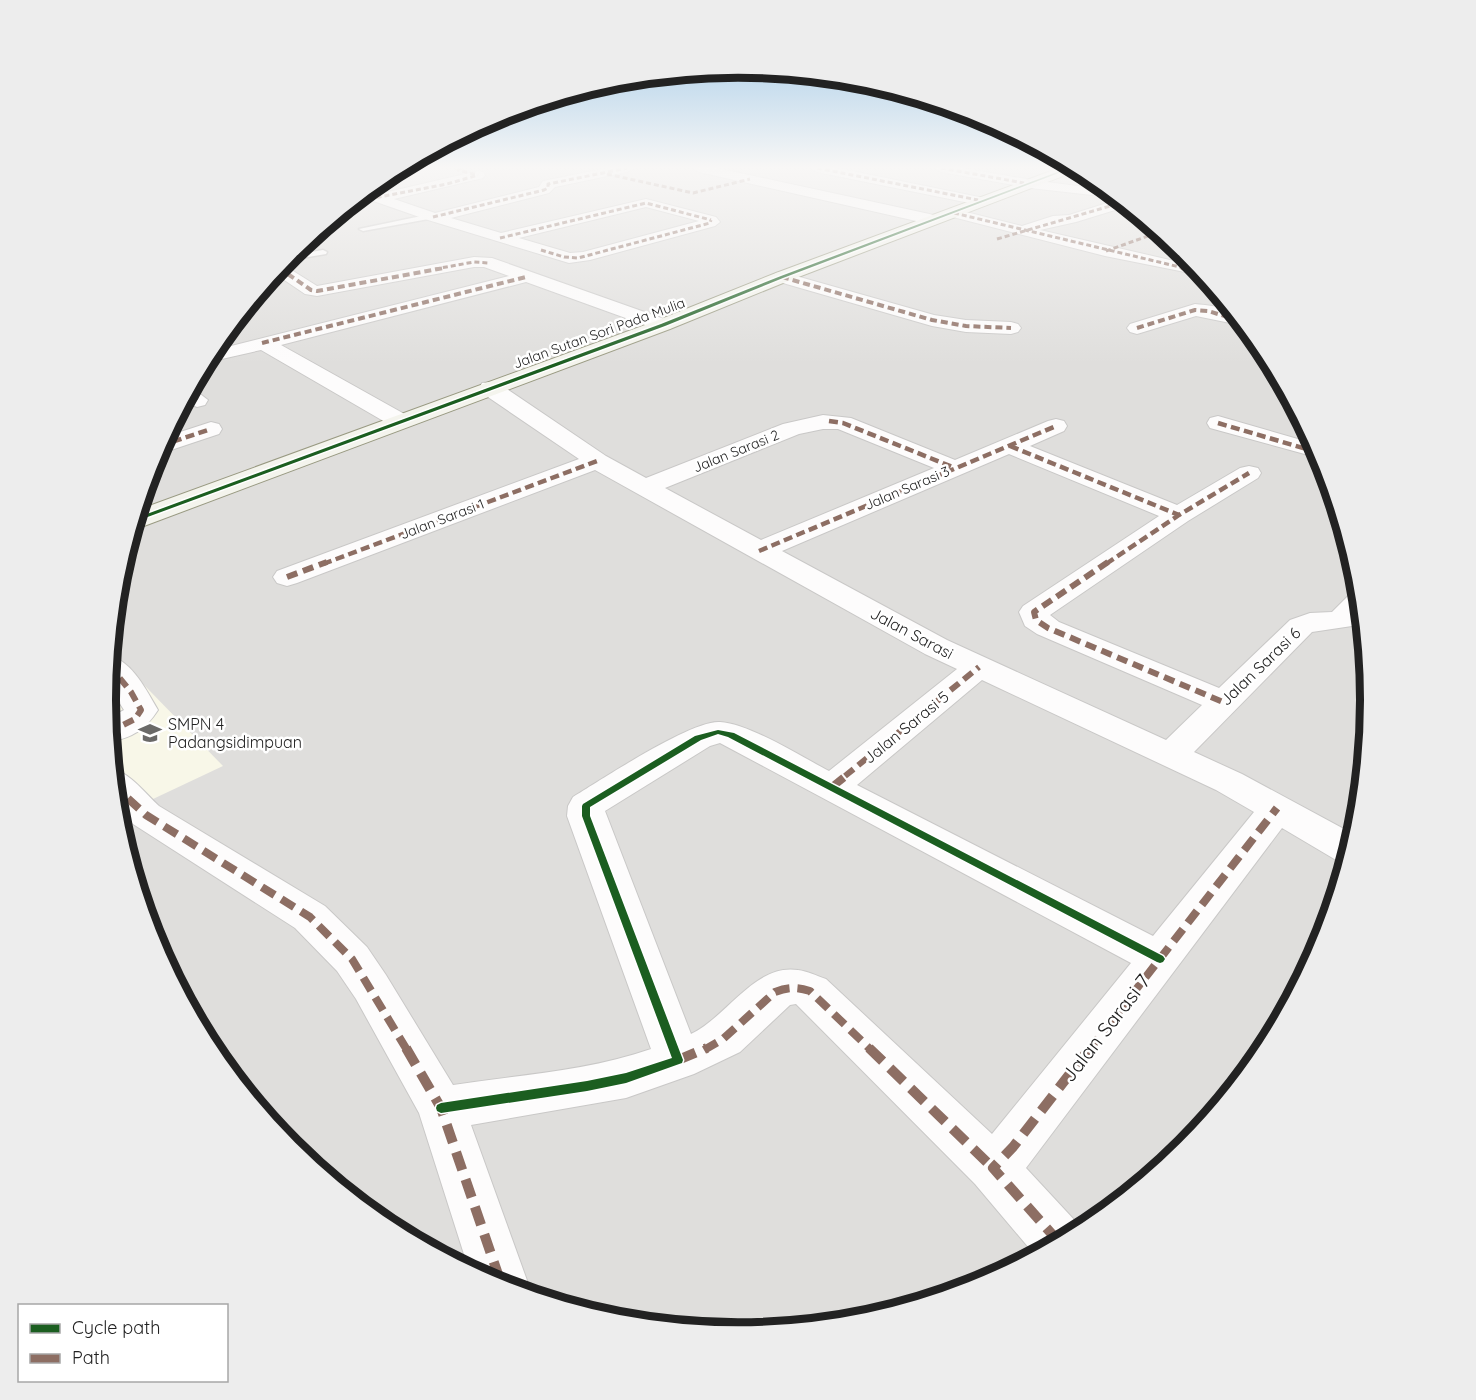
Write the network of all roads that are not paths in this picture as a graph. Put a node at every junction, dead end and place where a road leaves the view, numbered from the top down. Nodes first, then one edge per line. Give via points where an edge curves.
1 (485, 233) edge
2 (519, 233) edge
3 (670, 233) edge
4 (898, 233) edge
5 (1015, 233) edge
6 (1032, 233) edge
7 (1151, 235) dead end
8 (500, 238) junction
9 (997, 239) dead end
10 (541, 250) junction
11 (1104, 251) junction
12 (323, 252) dead end
13 (302, 256) edge
14 (489, 263) junction
15 (1186, 269) edge
16 (286, 273) edge
17 (526, 277) junction
18 (782, 277) junction
19 (1228, 317) edge
20 (663, 325) junction
21 (1011, 328) dead end
22 (1137, 328) dead end
23 (262, 343) junction
24 (221, 354) edge
25 (490, 388) junction
26 (400, 421) junction
27 (1218, 423) dead end
28 (1056, 426) dead end
29 (211, 429) dead end
30 (172, 442) edge
31 (1010, 446) junction
32 (1307, 449) edge
33 (597, 461) junction
34 (955, 468) junction
35 (1249, 473) dead end
36 (645, 487) junction
37 (144, 515) edge
38 (1179, 515) junction
39 (759, 551) junction
40 (287, 577) dead end
41 (1353, 607) edge
42 (979, 667) junction
43 (117, 674) edge
44 (1223, 702) junction
45 (117, 728) edge
46 (1171, 755) junction
47 (832, 787) junction
48 (123, 794) edge
49 (1277, 808) junction
50 (1342, 846) edge
51 (1160, 959) junction
52 (678, 1060) junction
53 (441, 1108) junction
54 (993, 1168) junction
55 (1054, 1236) edge
56 (498, 1274) edge

1 - 8 street
2 - 8 street
3 - 10 street via 578,258
4 - 18 street, Jalan Sutan Sori Pada Mulia
5 - 9 street
6 - 11 street
7 - 11 street
8 - 10 street
10 - 14 street
11 - 15 street
12 - 13 lane
14 - 16 street via 474,262 317,291
14 - 17 street
17 - 20 street
17 - 23 street
18 - 20 street, Jalan Sutan Sori Pada Mulia
18 - 21 street via 932,320
19 - 22 street via 1195,310
20 - 25 street, Jalan Sutan Sori Pada Mulia
23 - 24 street
23 - 26 street
25 - 26 street, Jalan Sutan Sori Pada Mulia
25 - 33 street, Jalan Sarasi
26 - 37 street, Jalan Sutan Sori Pada Mulia
27 - 32 street
28 - 31 street, Jalan Sarasi 3
29 - 30 street
31 - 34 street, Jalan Sarasi 3
31 - 38 street
33 - 36 street, Jalan Sarasi
33 - 40 street, Jalan Sarasi 1
34 - 36 street, Jalan Sarasi 2 via 843,423 829,421 791,429
34 - 39 street, Jalan Sarasi 3
35 - 38 street
36 - 39 street, Jalan Sarasi
38 - 44 street via 1034,612 1034,616 1048,628
39 - 42 street, Jalan Sarasi
41 - 44 street, Jalan Sarasi 6 via 1341,620 1310,621 1300,626
42 - 46 street, Jalan Sarasi
42 - 47 street, Jalan Sarasi 5
43 - 45 street via 141,710 135,719
44 - 46 street, Jalan Sarasi 6
46 - 49 street, Jalan Sarasi
47 - 51 street
47 - 52 street via 718,732 698,738 586,806 586,816
48 - 53 street via 146,815 303,913 329,934 371,987
49 - 50 street, Jalan Sarasi
49 - 51 street, Jalan Sarasi 7
51 - 54 street, Jalan Sarasi 7
52 - 53 street via 626,1078
52 - 54 street via 728,1035 766,997 788,986 802,987
53 - 56 street
54 - 55 street

